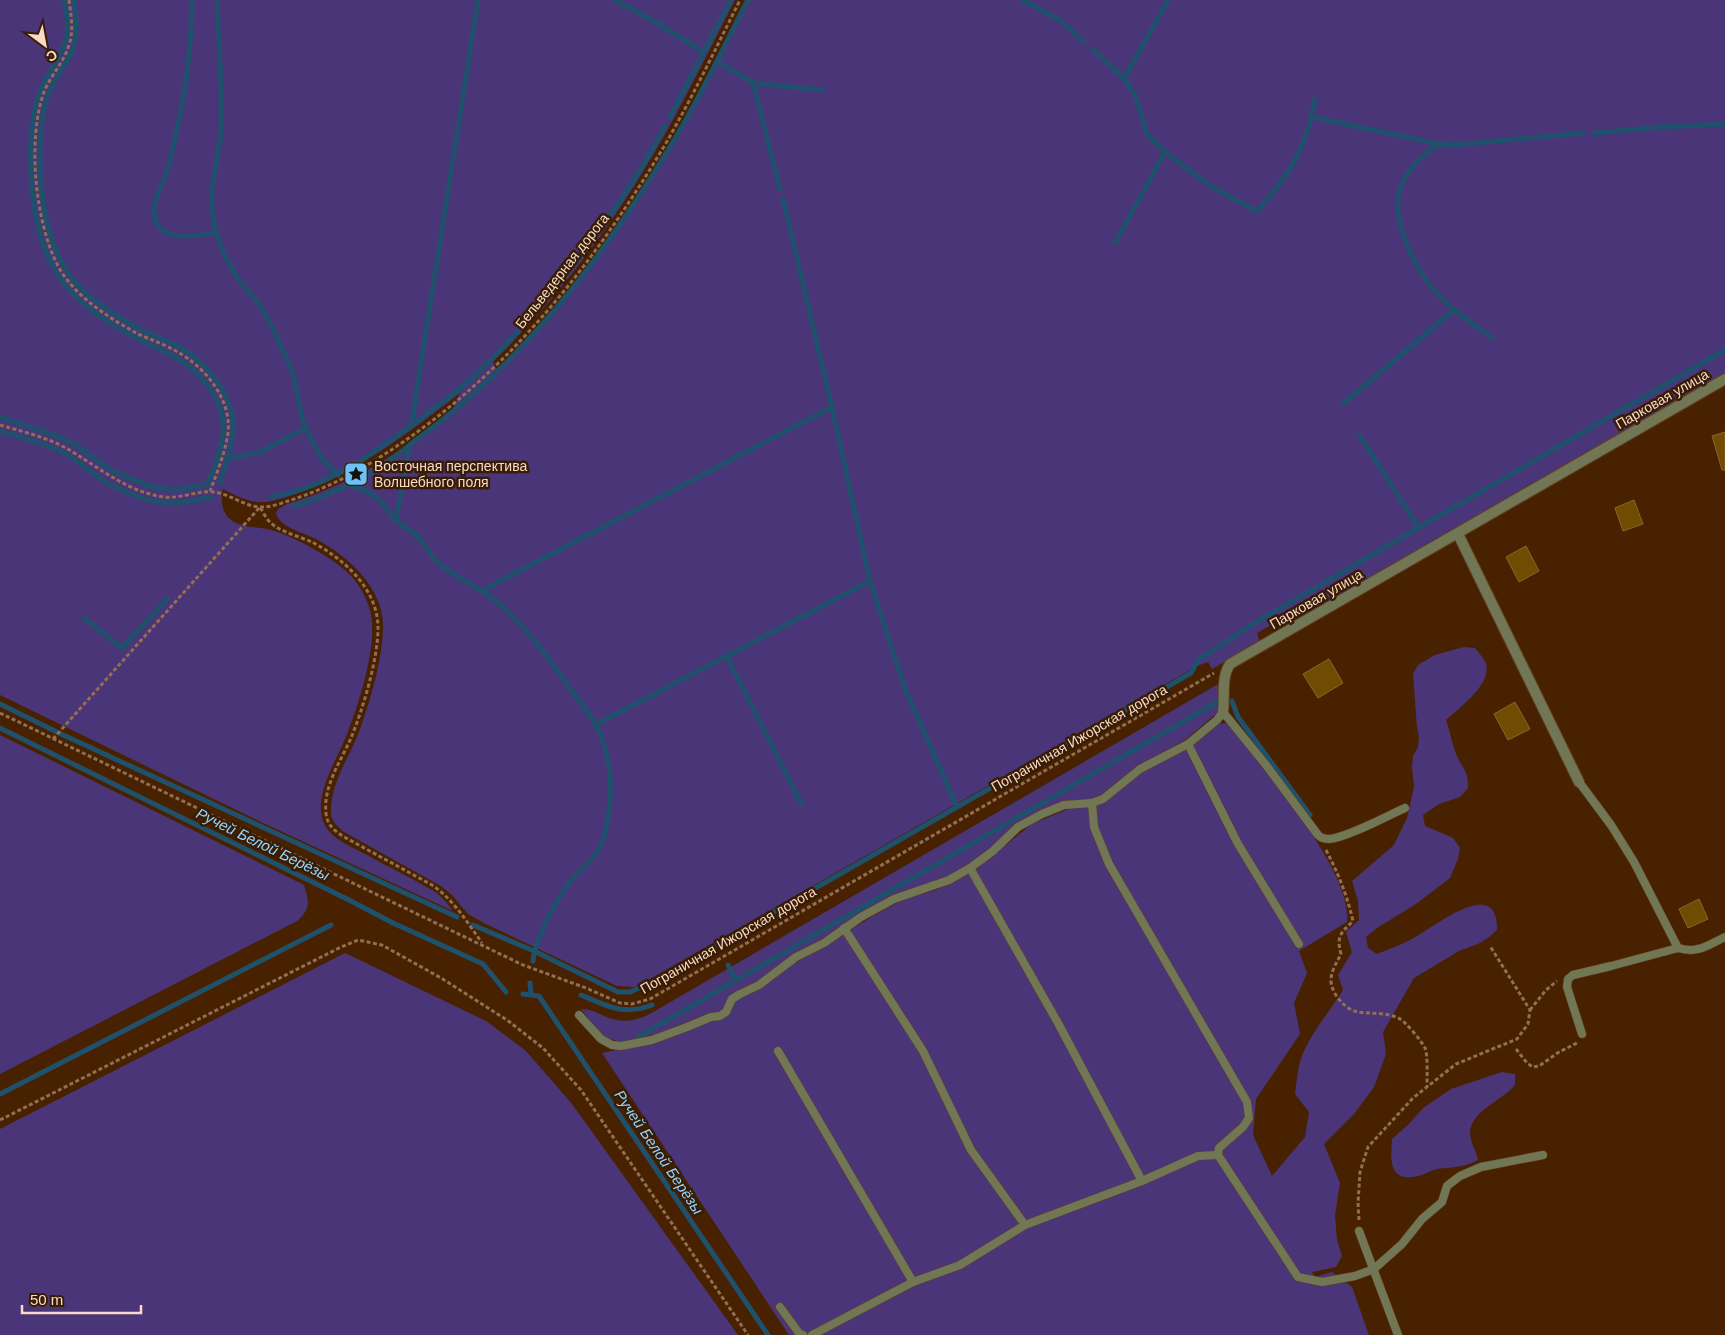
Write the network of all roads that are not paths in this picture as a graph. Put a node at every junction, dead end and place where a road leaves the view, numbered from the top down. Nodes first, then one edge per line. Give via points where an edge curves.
1 (1725, 380) edge
2 (1458, 534) junction
3 (1223, 712) junction
4 (1188, 744) junction
5 (1579, 782) joint
6 (1092, 803) junction
7 (1405, 808) dead end
8 (970, 868) junction
9 (844, 928) junction
10 (1725, 936) edge
11 (1299, 944) dead end
12 (1678, 948) junction
13 (578, 1015) dead end
14 (1582, 1034) road end
15 (778, 1051) dead end
16 (1543, 1155) dead end
17 (1218, 1156) junction
18 (1142, 1181) junction
19 (1025, 1225) junction
20 (1359, 1231) road end
21 (1374, 1270) junction
22 (914, 1282) junction
23 (780, 1307) dead end
24 (803, 1335) edge
25 (812, 1335) edge
26 (1398, 1335) edge

1 - 2 street, Парковая улица
2 - 3 street, Парковая улица via 1230,664 1226,670
2 - 5 street
3 - 4 lane via 1218,720
3 - 7 lane via 1322,838 1337,837
4 - 6 lane via 1134,773 1103,799
4 - 11 lane via 1238,844
5 - 12 lane via 1634,862
6 - 8 lane via 1074,804 1042,814 1018,827
6 - 17 lane via 1094,827 1109,864 1247,1102 1249,1118 1219,1148
8 - 9 lane via 949,880 894,899
8 - 18 lane
9 - 13 lane via 796,957 759,985 732,999 726,1012 720,1016 711,1016 658,1038 612,1045
9 - 19 lane via 923,1051 971,1150
10 - 12 lane via 1699,950
12 - 14 lane via 1568,978
15 - 22 lane
16 - 21 lane via 1481,1167 1460,1176 1447,1186 1442,1202
17 - 18 lane via 1198,1156
17 - 21 lane via 1298,1277 1322,1282
18 - 19 lane
19 - 22 lane via 960,1264
20 - 21 lane
21 - 26 lane
22 - 25 lane
23 - 24 lane

